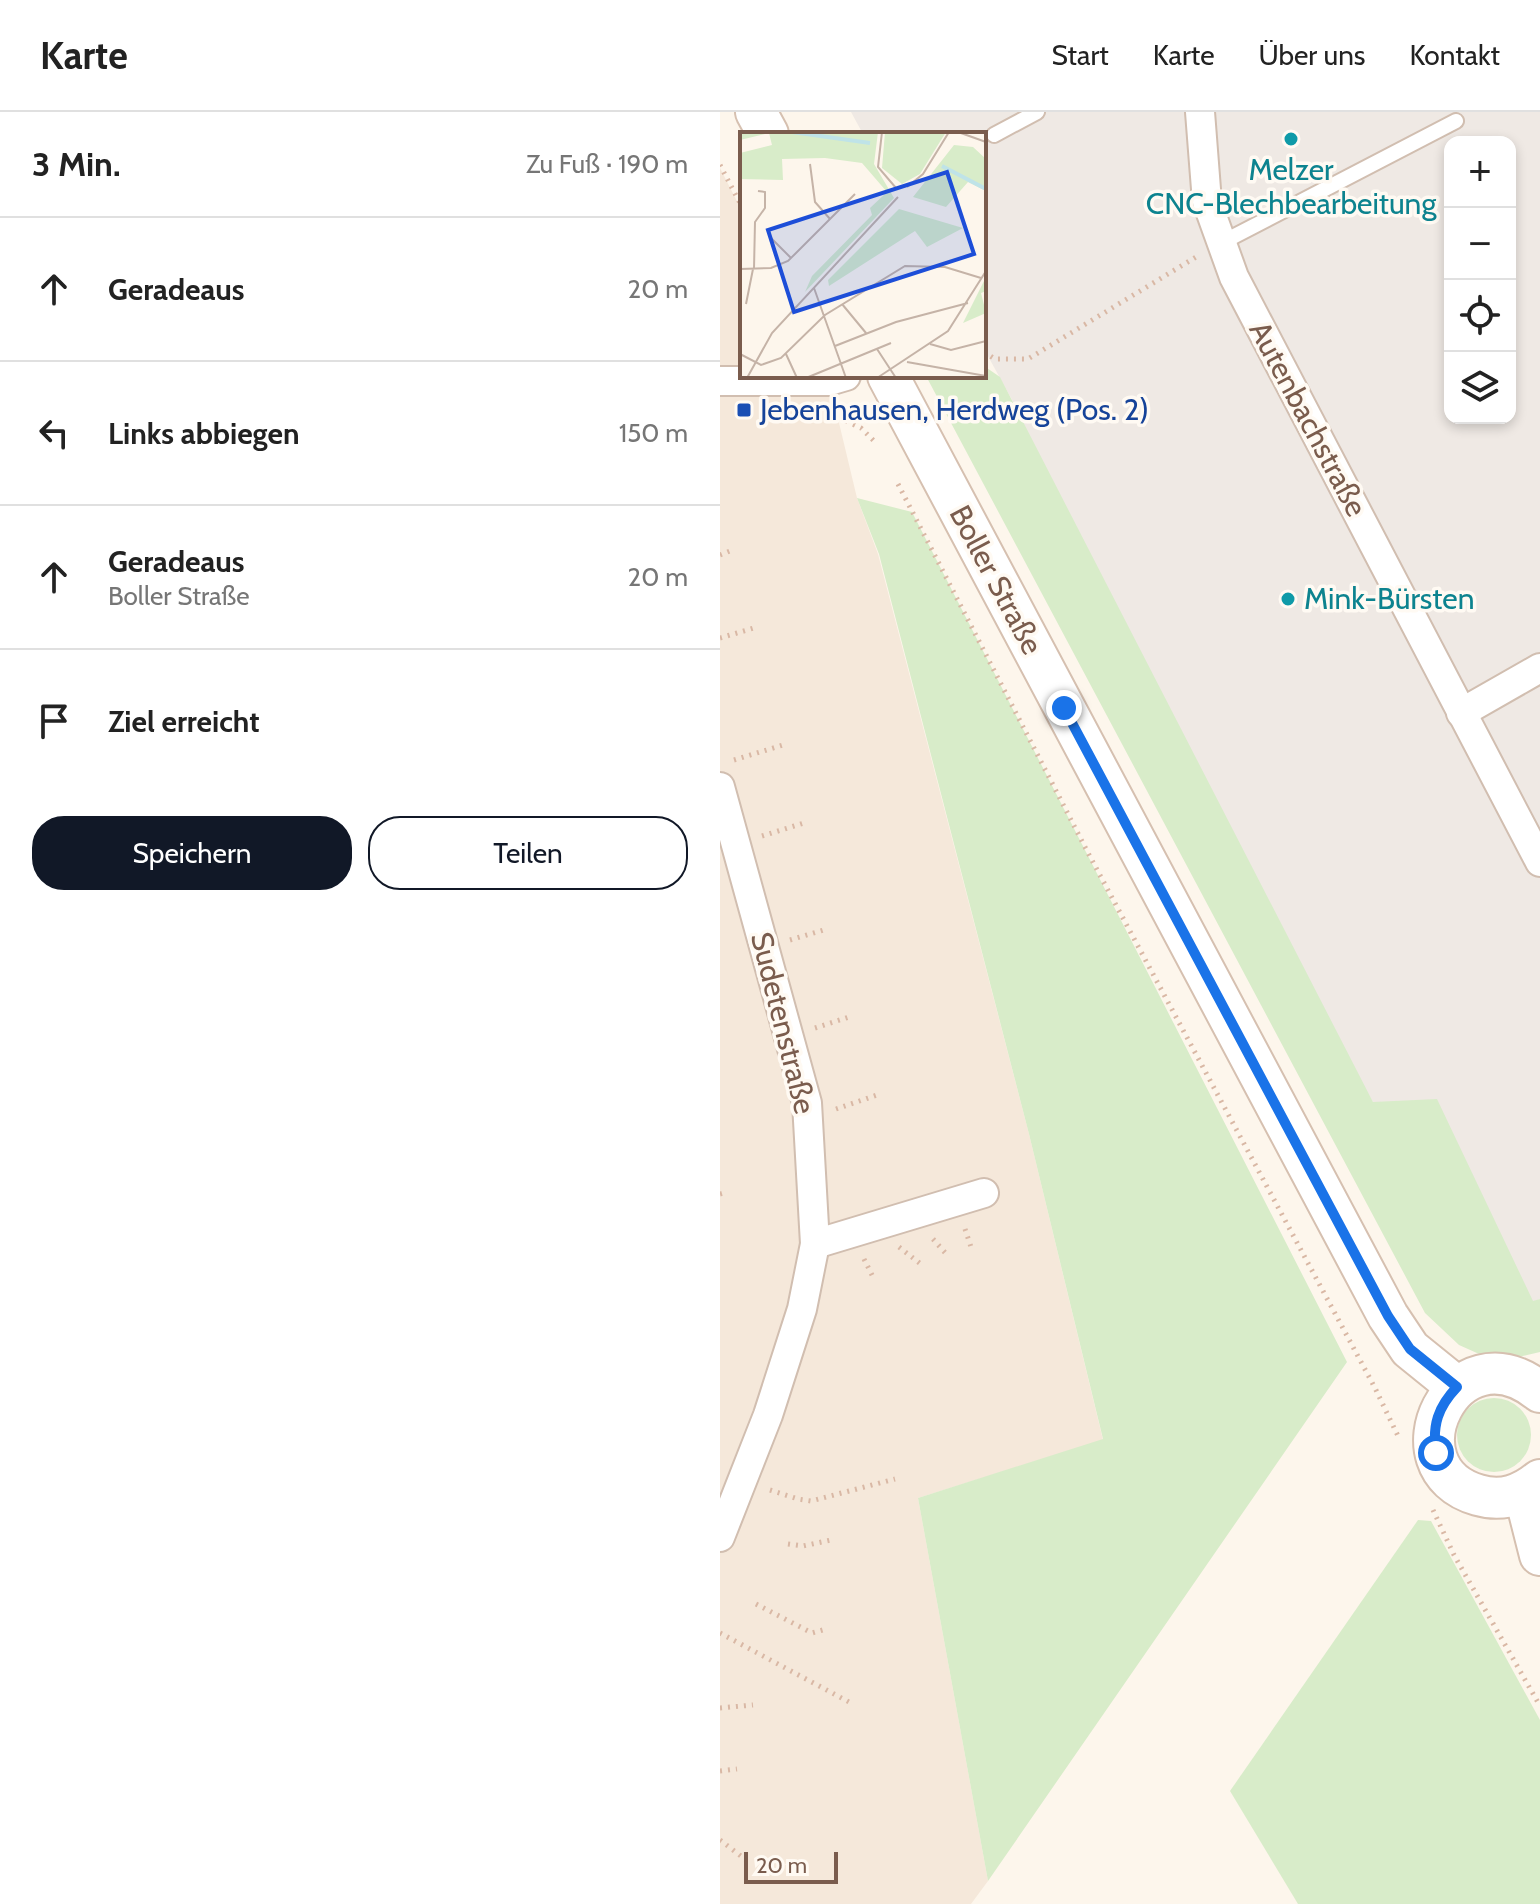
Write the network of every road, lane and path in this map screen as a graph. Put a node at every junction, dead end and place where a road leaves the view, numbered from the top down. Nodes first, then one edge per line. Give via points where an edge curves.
1 (756, 112) edge
2 (1037, 112) edge
3 (1200, 112) edge
4 (1456, 121) dead end
5 (767, 132) edge
6 (994, 135) dead end
7 (720, 165) edge
8 (740, 203) edge
9 (1221, 243) junction
10 (986, 353) edge
11 (838, 378) edge
12 (889, 378) edge
13 (720, 381) edge
14 (876, 443) dead end
15 (898, 484) dead end
16 (730, 551) dead end
17 (720, 555) edge
18 (754, 628) dead end
19 (720, 638) edge
20 (1540, 668) edge
21 (1461, 713) junction
22 (783, 745) dead end
23 (733, 761) dead end
24 (720, 787) edge
25 (807, 822) dead end
26 (736, 844) junction
27 (1540, 862) edge
28 (827, 929) dead end
29 (765, 948) junction
30 (852, 1016) dead end
31 (789, 1036) junction
32 (877, 1095) dead end
33 (807, 1118) junction
34 (727, 1192) dead end
35 (984, 1193) dead end
36 (720, 1194) edge
37 (815, 1244) junction
38 (1457, 1387) junction
39 (1540, 1392) edge
40 (1402, 1443) dead end
41 (895, 1479) dead end
42 (742, 1481) junction
43 (1532, 1486) edge
44 (1428, 1499) dead end
45 (720, 1537) edge
46 (831, 1540) dead end
47 (788, 1544) dead end
48 (1540, 1555) edge
49 (756, 1604) dead end
50 (826, 1629) dead end
51 (720, 1633) edge
52 (849, 1702) dead end
53 (753, 1705) dead end
54 (1540, 1706) edge
55 (720, 1708) edge
56 (737, 1769) dead end
57 (720, 1771) edge
58 (720, 1840) edge
59 (746, 1860) dead end

1 - 5 main road
2 - 6 lane
3 - 9 street, Autenbachstraße via 1207,202
4 - 9 lane
7 - 8 path
9 - 10 path via 1028,359 995,359
9 - 21 street, Autenbachstraße
11 - 13 street
11 - 14 path via 846,421
12 - 38 main road, Boller Straße via 1388,1316 1410,1349
15 - 40 path
16 - 17 path
18 - 19 path
20 - 21 street
21 - 27 street, Autenbachstraße
22 - 23 path
24 - 26 street, Sudetenstraße
25 - 26 path
26 - 29 street, Sudetenstraße
28 - 29 path
29 - 31 street, Sudetenstraße
30 - 31 path
31 - 33 street, Sudetenstraße
32 - 33 path
33 - 37 street, Sudetenstraße
34 - 36 path
35 - 37 street
37 - 42 street, Sudetenstraße via 802,1309
38 - 39 main road via 1474,1378 1510,1375
38 - 43 main road via 1436,1416 1433,1435 1443,1469 1479,1496 1506,1498
41 - 42 path via 811,1501
42 - 45 street, Sudetenstraße
43 - 48 main road
44 - 54 path
46 - 47 path
49 - 50 path via 812,1633
51 - 52 path
53 - 55 path
56 - 57 path
58 - 59 path

